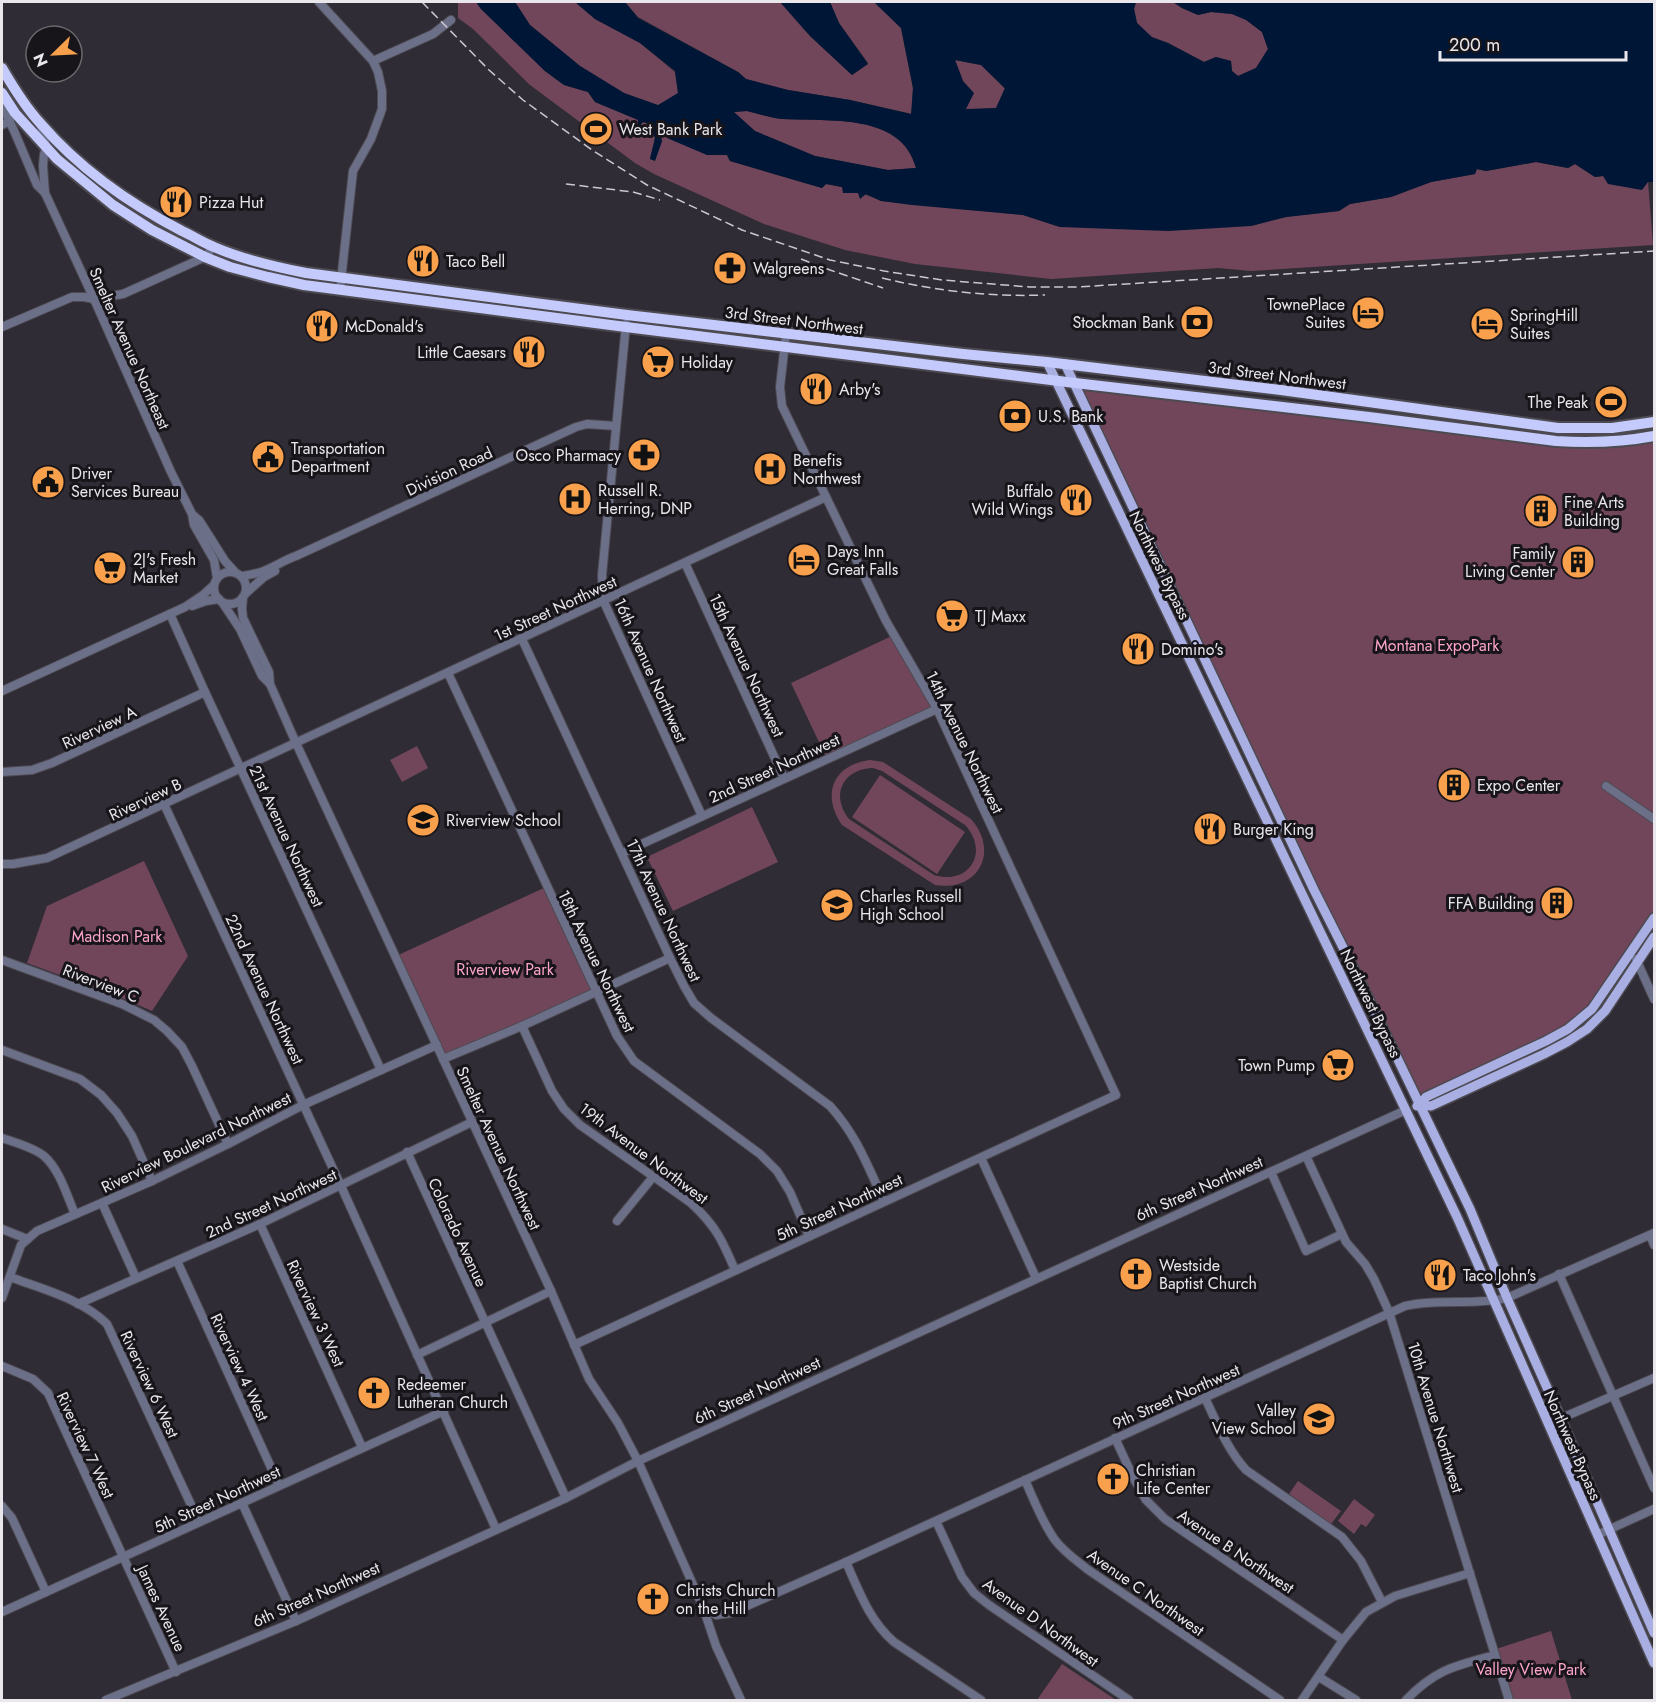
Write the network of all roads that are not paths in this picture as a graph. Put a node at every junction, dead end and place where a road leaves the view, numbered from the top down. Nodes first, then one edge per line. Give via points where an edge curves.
1 (319, 2) edge
2 (451, 20) dead end
3 (373, 62) junction
4 (2, 68) edge
5 (2, 93) edge
6 (2, 105) edge
7 (10, 121) junction
8 (40, 123) junction
9 (2, 125) edge
10 (46, 148) junction
11 (45, 193) junction
12 (213, 247) junction
13 (205, 257) junction
14 (342, 276) junction
15 (340, 290) junction
16 (94, 299) junction
17 (627, 315) junction
18 (2, 327) edge
19 (626, 327) junction
20 (786, 334) junction
21 (784, 346) junction
22 (1047, 362) junction
23 (1065, 364) junction
24 (1054, 380) junction
25 (1075, 383) junction
26 (1654, 422) edge
27 (616, 426) junction
28 (1654, 436) edge
29 (826, 497) junction
30 (192, 514) junction
31 (296, 556) junction
32 (685, 563) junction
33 (238, 574) junction
34 (215, 581) junction
35 (244, 596) junction
36 (603, 600) junction
37 (220, 601) junction
38 (184, 607) junction
39 (170, 614) junction
40 (522, 639) junction
41 (448, 673) junction
42 (270, 684) junction
43 (2, 689) edge
44 (205, 692) junction
45 (937, 709) junction
46 (296, 743) junction
47 (242, 770) junction
48 (2, 772) edge
49 (784, 778) junction
50 (1606, 786) dead end
51 (164, 804) junction
52 (702, 816) junction
53 (1654, 819) edge
54 (622, 853) junction
55 (2, 864) edge
56 (1654, 918) edge
57 (1654, 937) edge
58 (1632, 953) junction
59 (670, 958) junction
60 (2, 960) edge
61 (1638, 962) junction
62 (595, 993) junction
63 (1654, 999) edge
64 (522, 1026) junction
65 (437, 1045) junction
66 (2, 1050) edge
67 (443, 1059) junction
68 (381, 1070) junction
69 (1116, 1095) joint
70 (303, 1105) junction
71 (1420, 1105) junction
72 (1406, 1110) junction
73 (472, 1122) junction
74 (2, 1138) edge
75 (228, 1144) junction
76 (407, 1152) junction
77 (1306, 1156) junction
78 (981, 1158) junction
79 (1271, 1172) junction
80 (653, 1177) junction
81 (152, 1181) junction
82 (341, 1186) junction
83 (884, 1201) junction
84 (102, 1203) junction
85 (75, 1214) junction
86 (617, 1221) dead end
87 (260, 1224) junction
88 (2, 1229) edge
89 (1342, 1234) junction
90 (1652, 1234) edge
91 (809, 1236) junction
92 (27, 1239) junction
93 (1654, 1245) edge
94 (177, 1261) junction
95 (735, 1270) junction
96 (1559, 1274) junction
97 (10, 1276) junction
98 (136, 1278) junction
99 (1036, 1278) junction
100 (551, 1291) junction
101 (2, 1298) edge
102 (1507, 1298) junction
103 (1493, 1301) junction
104 (78, 1304) junction
105 (1389, 1312) junction
106 (485, 1322) junction
107 (574, 1345) junction
108 (417, 1354) junction
109 (2, 1366) edge
110 (1654, 1378) edge
111 (1614, 1396) junction
112 (1205, 1398) junction
113 (444, 1411) junction
114 (1561, 1419) junction
115 (1548, 1424) junction
116 (1115, 1438) junction
117 (362, 1447) junction
118 (638, 1461) junction
119 (1025, 1480) junction
120 (279, 1485) junction
121 (1654, 1488) edge
122 (566, 1498) junction
123 (242, 1503) junction
124 (2, 1506) edge
125 (1654, 1509) edge
126 (936, 1521) junction
127 (199, 1522) junction
128 (496, 1529) junction
129 (1610, 1529) junction
130 (1597, 1535) junction
131 (123, 1556) junction
132 (846, 1562) junction
133 (1470, 1572) junction
134 (46, 1592) junction
135 (1382, 1602) junction
136 (702, 1605) junction
137 (2, 1612) edge
138 (296, 1621) junction
139 (1654, 1633) edge
140 (1343, 1640) junction
141 (1651, 1644) edge
142 (1495, 1655) junction
143 (1654, 1663) edge
144 (176, 1672) junction
145 (1319, 1677) junction
146 (106, 1701) edge
147 (741, 1701) edge
148 (981, 1701) edge
149 (1129, 1701) edge
150 (1280, 1701) edge
151 (1302, 1701) edge
152 (1356, 1701) edge
153 (1406, 1701) edge
154 (1509, 1701) edge

1 - 3 street
2 - 3 street via 433,34
3 - 14 street via 382,92 382,109 353,171
4 - 8 highway, 3rd Street Northwest
5 - 10 highway, 3rd Street Northwest
6 - 7 street, Smelter Avenue Northeast
7 - 9 street
7 - 11 street, Smelter Avenue Northeast via 37,185
8 - 10 street, Smelter Avenue Northeast
8 - 12 highway, 3rd Street Northwest via 70,154 120,194
10 - 11 street, Smelter Avenue Northeast via 42,166
10 - 13 highway, 3rd Street Northwest via 113,205
11 - 16 street, Smelter Avenue Northeast
12 - 13 street
12 - 14 highway, 3rd Street Northwest via 277,267
13 - 15 highway, 3rd Street Northwest via 268,278
13 - 16 street via 123,294
14 - 15 street
14 - 17 highway, 3rd Street Northwest
15 - 19 highway, 3rd Street Northwest
16 - 18 street via 72,297
16 - 30 street, Smelter Avenue Northeast
17 - 19 street, 16th Avenue Northwest
17 - 20 highway, 3rd Street Northwest
19 - 21 highway, 3rd Street Northwest
19 - 27 street, 16th Avenue Northwest
20 - 21 street, 14th Avenue Northwest
20 - 22 highway, 3rd Street Northwest
21 - 24 highway, 3rd Street Northwest
21 - 29 street, 14th Avenue Northwest via 782,406
22 - 23 highway, 3rd Street Northwest
22 - 24 main road, Northwest Bypass
23 - 25 main road, Northwest Bypass
23 - 26 highway, 3rd Street Northwest via 1558,428 1612,428
24 - 25 highway, 3rd Street Northwest
24 - 72 main road, Northwest Bypass
25 - 28 highway, 3rd Street Northwest via 1556,441 1623,441
25 - 71 main road, Northwest Bypass
27 - 31 street, Division Road via 576,427
27 - 36 street, 16th Avenue Northwest
29 - 32 street, 1st Street Northwest
29 - 45 street, 14th Avenue Northwest via 886,621
30 - 33 street, Smelter Avenue Northeast
30 - 34 street, Smelter Avenue Northeast via 214,560
31 - 33 street, Division Road via 258,573
31 - 35 street, Division Road
32 - 36 street, 1st Street Northwest
32 - 49 street, 15th Avenue Northwest
33 - 34 street via 223,573
33 - 35 street via 246,582
34 - 37 street via 214,593
34 - 38 street via 203,595
35 - 37 street via 234,604
35 - 42 street, Smelter Avenue Northwest via 243,618 269,672
36 - 40 street, 1st Street Northwest
36 - 52 street, 16th Avenue Northwest
37 - 38 street
37 - 42 street, Smelter Avenue Northwest
38 - 39 street
39 - 43 street
39 - 44 street, 21st Avenue Northwest
40 - 41 street, 1st Street Northwest
40 - 54 street, 17th Avenue Northwest
41 - 46 street, 1st Street Northwest
41 - 62 street, 18th Avenue Northwest
42 - 46 street, Smelter Avenue Northwest
44 - 47 street, 21st Avenue Northwest
44 - 48 street, Riverview A via 52,763 32,770
45 - 49 street, 2nd Street Northwest
45 - 69 street, 14th Avenue Northwest
46 - 47 street, Riverview B
46 - 65 street, Smelter Avenue Northwest
47 - 51 street, Riverview B
47 - 68 street, 21st Avenue Northwest
49 - 52 street, 2nd Street Northwest
50 - 53 street
51 - 55 street, Riverview B via 47,858
51 - 70 street, 22nd Avenue Northwest
52 - 54 street, 2nd Street Northwest
54 - 59 street, 17th Avenue Northwest
56 - 58 main road, 6th Street Northwest
57 - 61 main road, 6th Street Northwest
58 - 61 street
58 - 71 main road, 6th Street Northwest via 1592,1009 1568,1029 1426,1097
59 - 62 street
59 - 83 street, 17th Avenue Northwest via 694,1003 830,1106 845,1122
60 - 75 street, Riverview C via 140,1011 154,1020 182,1047
61 - 63 street
61 - 71 main road, 6th Street Northwest via 1605,1011 1587,1029 1431,1106
62 - 64 street
62 - 91 street, 18th Avenue Northwest via 634,1061 760,1154 777,1171
64 - 67 street
64 - 80 street, 19th Avenue Northwest via 564,1109
65 - 67 street, Smelter Avenue Northwest
65 - 68 street, Riverview Boulevard Northwest
66 - 81 street via 80,1079 101,1095 132,1136
67 - 73 street, Smelter Avenue Northwest
68 - 70 street, Riverview Boulevard Northwest
69 - 78 street, 5th Street Northwest
70 - 75 street, Riverview Boulevard Northwest
70 - 82 street, 22nd Avenue Northwest
71 - 72 main road, 6th Street Northwest
71 - 102 main road, Northwest Bypass
72 - 77 street, 6th Street Northwest
72 - 103 main road, Northwest Bypass
73 - 76 street, 2nd Street Northwest
73 - 100 street, Smelter Avenue Northwest
74 - 85 street via 44,1156 56,1172
75 - 81 street, Riverview Boulevard Northwest
76 - 82 street, 2nd Street Northwest
76 - 106 street, Colorado Avenue
77 - 79 street, 6th Street Northwest
77 - 89 street, 10th Avenue Northwest
78 - 83 street, 5th Street Northwest
78 - 99 street
79 - 89 street via 1306,1251
79 - 99 street, 6th Street Northwest
80 - 86 street
80 - 95 street, 19th Avenue Northwest via 707,1218
81 - 84 street, Riverview Boulevard Northwest
82 - 87 street, 2nd Street Northwest
82 - 108 street, 22nd Avenue Northwest
83 - 91 street, 5th Street Northwest
84 - 85 street, Riverview Boulevard Northwest
84 - 98 street
85 - 92 street, Riverview Boulevard Northwest
87 - 94 street, 2nd Street Northwest
87 - 117 street, Riverview 3 West
88 - 92 street
89 - 105 street, 10th Avenue Northwest via 1365,1264
90 - 93 street
90 - 96 street, 9th Street Northwest
91 - 95 street, 5th Street Northwest
92 - 97 street
94 - 98 street, 2nd Street Northwest
94 - 120 street, Riverview 4 West
95 - 107 street, 5th Street Northwest
96 - 102 street, 9th Street Northwest
96 - 111 street
97 - 101 street
97 - 104 street, Riverview 6 West
98 - 104 street, 2nd Street Northwest
99 - 118 street, 6th Street Northwest
100 - 106 street
100 - 107 street, Smelter Avenue Northwest
102 - 103 street, 9th Street Northwest
102 - 114 main road, Northwest Bypass
103 - 105 street, 9th Street Northwest via 1418,1303
103 - 115 main road, Northwest Bypass
104 - 127 street, Riverview 6 West via 107,1324
105 - 112 street, 9th Street Northwest
105 - 133 street, 10th Avenue Northwest
106 - 108 street
106 - 122 street, Colorado Avenue
107 - 118 street, Smelter Avenue Northwest via 589,1379
108 - 113 street, 22nd Avenue Northwest
109 - 131 street, Riverview 7 West via 33,1379 48,1393
110 - 111 street
111 - 114 street
111 - 121 street
112 - 116 street, 9th Street Northwest
112 - 135 street via 1235,1458 1246,1470 1342,1537 1361,1561
113 - 117 street, 5th Street Northwest
113 - 128 street, 22nd Avenue Northwest
114 - 115 street
114 - 129 main road, Northwest Bypass
115 - 130 main road, Northwest Bypass
116 - 119 street, 9th Street Northwest
116 - 140 street, Avenue B Northwest via 1143,1494 1165,1519
117 - 120 street, 5th Street Northwest
118 - 122 street, 6th Street Northwest
118 - 136 street, Smelter Avenue Northwest
119 - 126 street, 9th Street Northwest
119 - 150 street, Avenue C Northwest via 1044,1521 1069,1555
120 - 123 street, 5th Street Northwest
122 - 128 street, 6th Street Northwest
123 - 127 street, 5th Street Northwest
123 - 138 street
124 - 134 street via 12,1518
125 - 129 street
126 - 132 street, 9th Street Northwest
126 - 149 street, Avenue D Northwest via 962,1577 974,1593
127 - 131 street, 5th Street Northwest
128 - 138 street, 6th Street Northwest
129 - 130 street
129 - 139 main road, Northwest Bypass
130 - 141 main road, Northwest Bypass
131 - 134 street, 5th Street Northwest
131 - 144 street, James Avenue
132 - 136 street, 9th Street Northwest via 731,1613 716,1615
132 - 148 street via 869,1613 882,1631
133 - 135 street
133 - 142 street, 10th Avenue Northwest
134 - 137 street, 5th Street Northwest
135 - 140 street via 1366,1612
136 - 147 street, Smelter Avenue Northwest
138 - 144 street, 6th Street Northwest
140 - 145 street
141 - 143 main road, Northwest Bypass
142 - 153 street via 1438,1673
142 - 154 street, 10th Avenue Northwest
144 - 146 street, 6th Street Northwest
145 - 151 street
145 - 152 street

